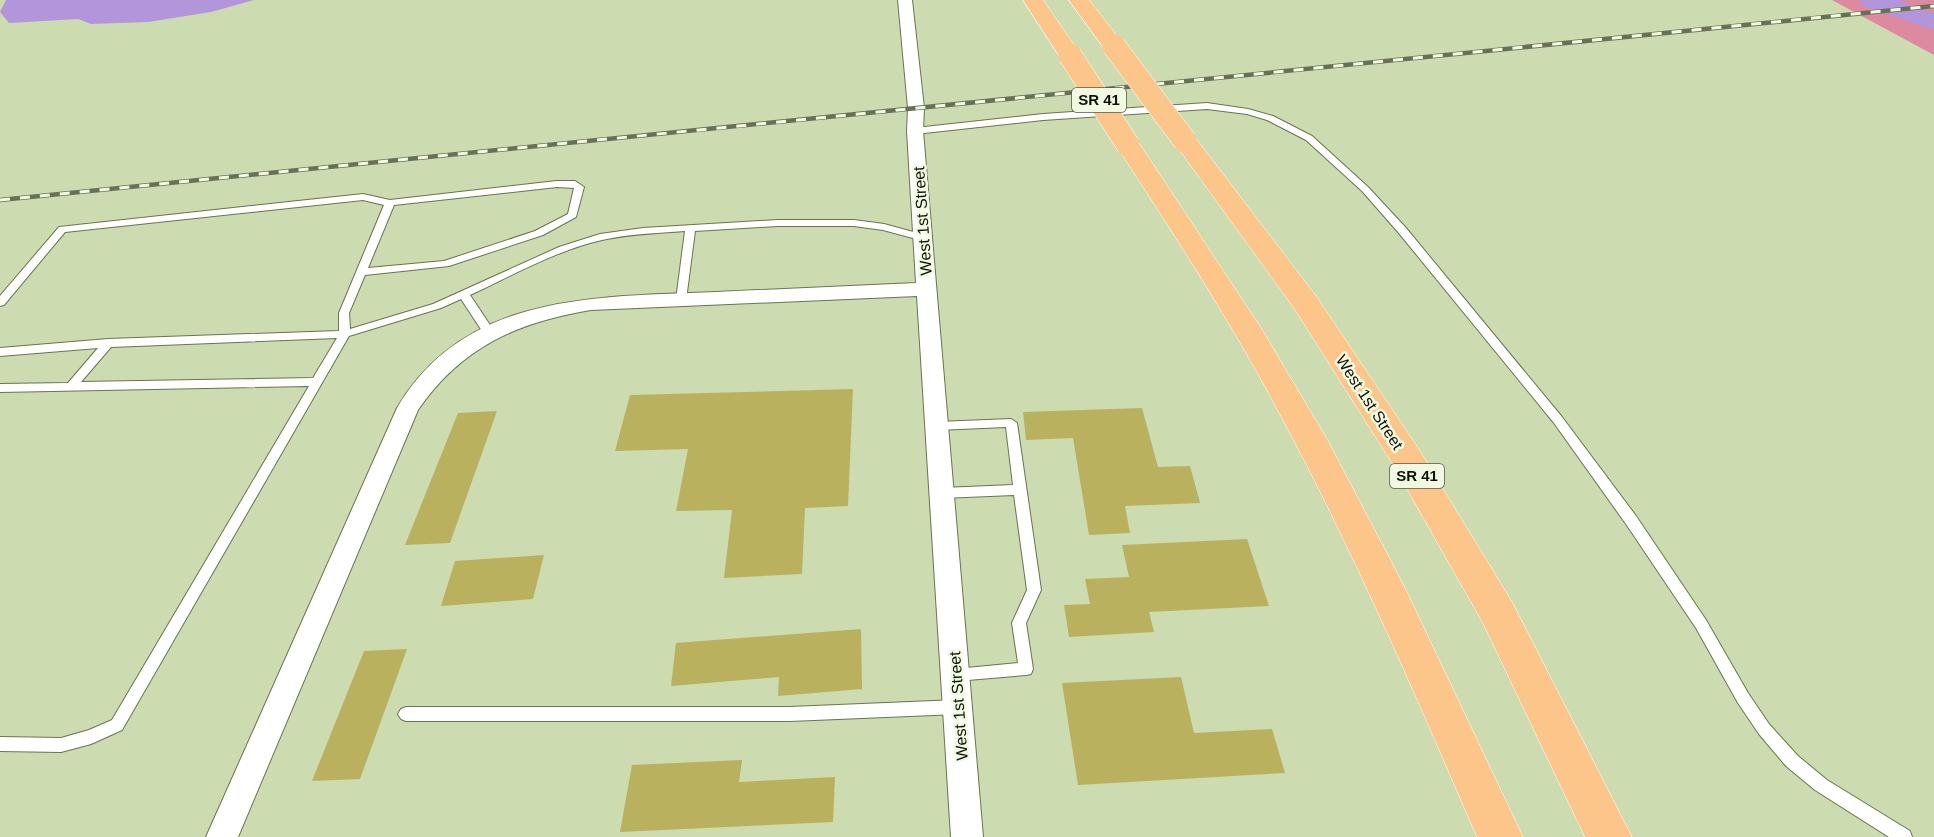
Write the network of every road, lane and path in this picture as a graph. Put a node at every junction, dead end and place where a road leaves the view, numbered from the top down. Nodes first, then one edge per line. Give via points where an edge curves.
1 (905, 0) edge
2 (1033, 0) edge
3 (1079, 0) edge
4 (915, 131) junction
5 (390, 203) junction
6 (690, 229) junction
7 (924, 238) junction
8 (362, 272) junction
9 (927, 289) junction
10 (464, 295) junction
11 (681, 300) junction
12 (0, 303) edge
13 (345, 334) junction
14 (490, 334) junction
15 (108, 344) junction
16 (0, 352) edge
17 (317, 382) junction
18 (71, 387) junction
19 (0, 388) edge
20 (937, 426) junction
21 (1020, 490) junction
22 (942, 494) junction
23 (956, 675) junction
24 (959, 707) junction
25 (406, 714) dead end
26 (0, 744) edge
27 (222, 837) edge
28 (967, 837) edge
29 (1500, 837) edge
30 (1609, 837) edge
31 (1904, 837) edge

1 - 4 street, West 1st Street
2 - 29 main road, SR 41, bridge via 1234,306 1311,441 1402,616
3 - 30 main road, West 1st Street / SR 41, bridge via 1306,303 1406,457 1498,614
4 - 7 street, West 1st Street
4 - 31 lane via 1043,117 1207,106 1270,118 1309,138 1365,189 1402,230 1558,420 1701,624 1764,729 1792,761 1821,785
5 - 8 lane
5 - 8 lane via 557,184 579,187 573,215 539,233 445,264
5 - 12 lane via 363,197 62,229
6 - 7 lane via 854,223
6 - 10 lane via 600,237 563,249
6 - 11 lane
7 - 9 street, West 1st Street
8 - 13 lane via 344,313
9 - 11 street
9 - 20 street, West 1st Street
10 - 13 lane
10 - 14 lane
11 - 14 street via 567,307
13 - 15 lane
13 - 17 lane
14 - 27 street via 436,370 419,388 408,408
15 - 16 lane
15 - 18 lane
17 - 18 lane
17 - 26 lane via 117,725 91,738 61,745
18 - 19 lane
20 - 21 lane via 1011,423
20 - 22 street, West 1st Street
21 - 22 lane
21 - 23 lane via 1034,590 1019,623 1026,669
22 - 23 street, West 1st Street
23 - 24 street, West 1st Street
24 - 25 lane via 790,714
24 - 28 street, West 1st Street

